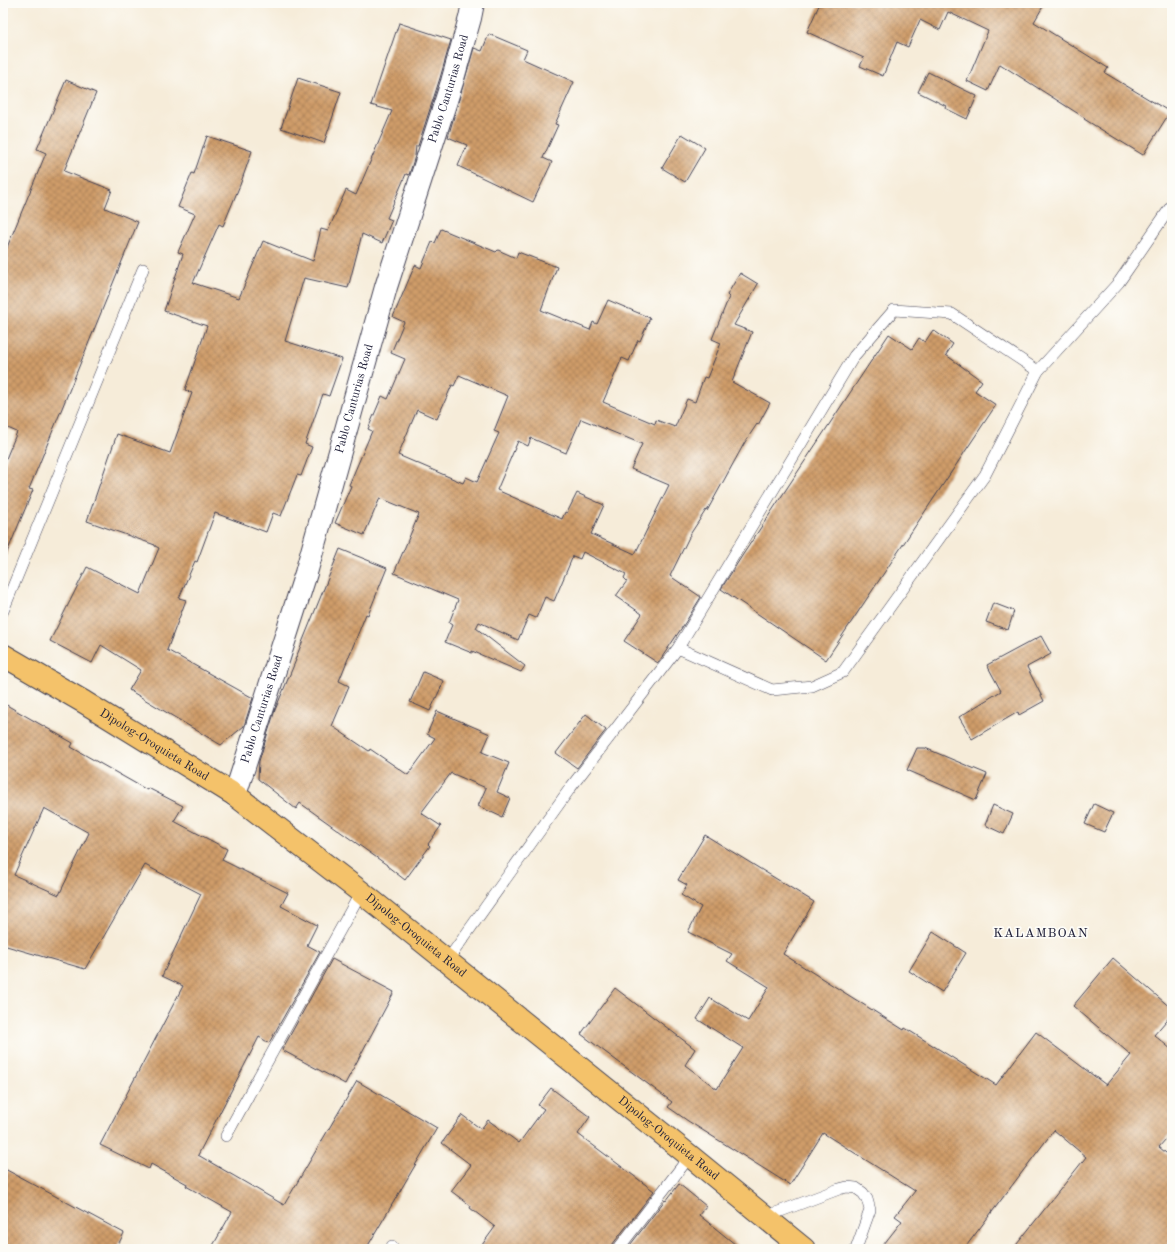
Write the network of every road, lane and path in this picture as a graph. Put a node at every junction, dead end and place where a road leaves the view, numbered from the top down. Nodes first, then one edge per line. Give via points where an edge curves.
1 (473, 3) edge
2 (1172, 205) edge
3 (143, 269) dead end
4 (1038, 371) junction
5 (3, 611) edge
6 (678, 648) junction
7 (3, 655) edge
8 (235, 795) junction
9 (361, 892) junction
10 (447, 961) junction
11 (226, 1136) dead end
12 (690, 1156) junction
13 (765, 1217) junction
14 (618, 1249) edge
15 (804, 1249) edge
16 (856, 1249) edge

1 - 8 street, Pablo Canturias Road via 452,82 386,287 306,573
2 - 4 lane via 1119,282
3 - 5 lane
4 - 6 lane via 985,475 843,672 812,686 772,690
4 - 6 lane via 952,314 894,310 854,356
6 - 10 lane via 571,787
7 - 8 main road, Dipolog-Oroquieta Road via 97,709
8 - 9 main road, Dipolog-Oroquieta Road
9 - 10 main road, Dipolog-Oroquieta Road
9 - 11 lane
10 - 12 main road, Dipolog-Oroquieta Road
12 - 13 main road, Dipolog-Oroquieta Road
12 - 14 lane
13 - 15 main road, Dipolog-Oroquieta Road
13 - 16 lane via 839,1189 856,1188 867,1199 870,1210

